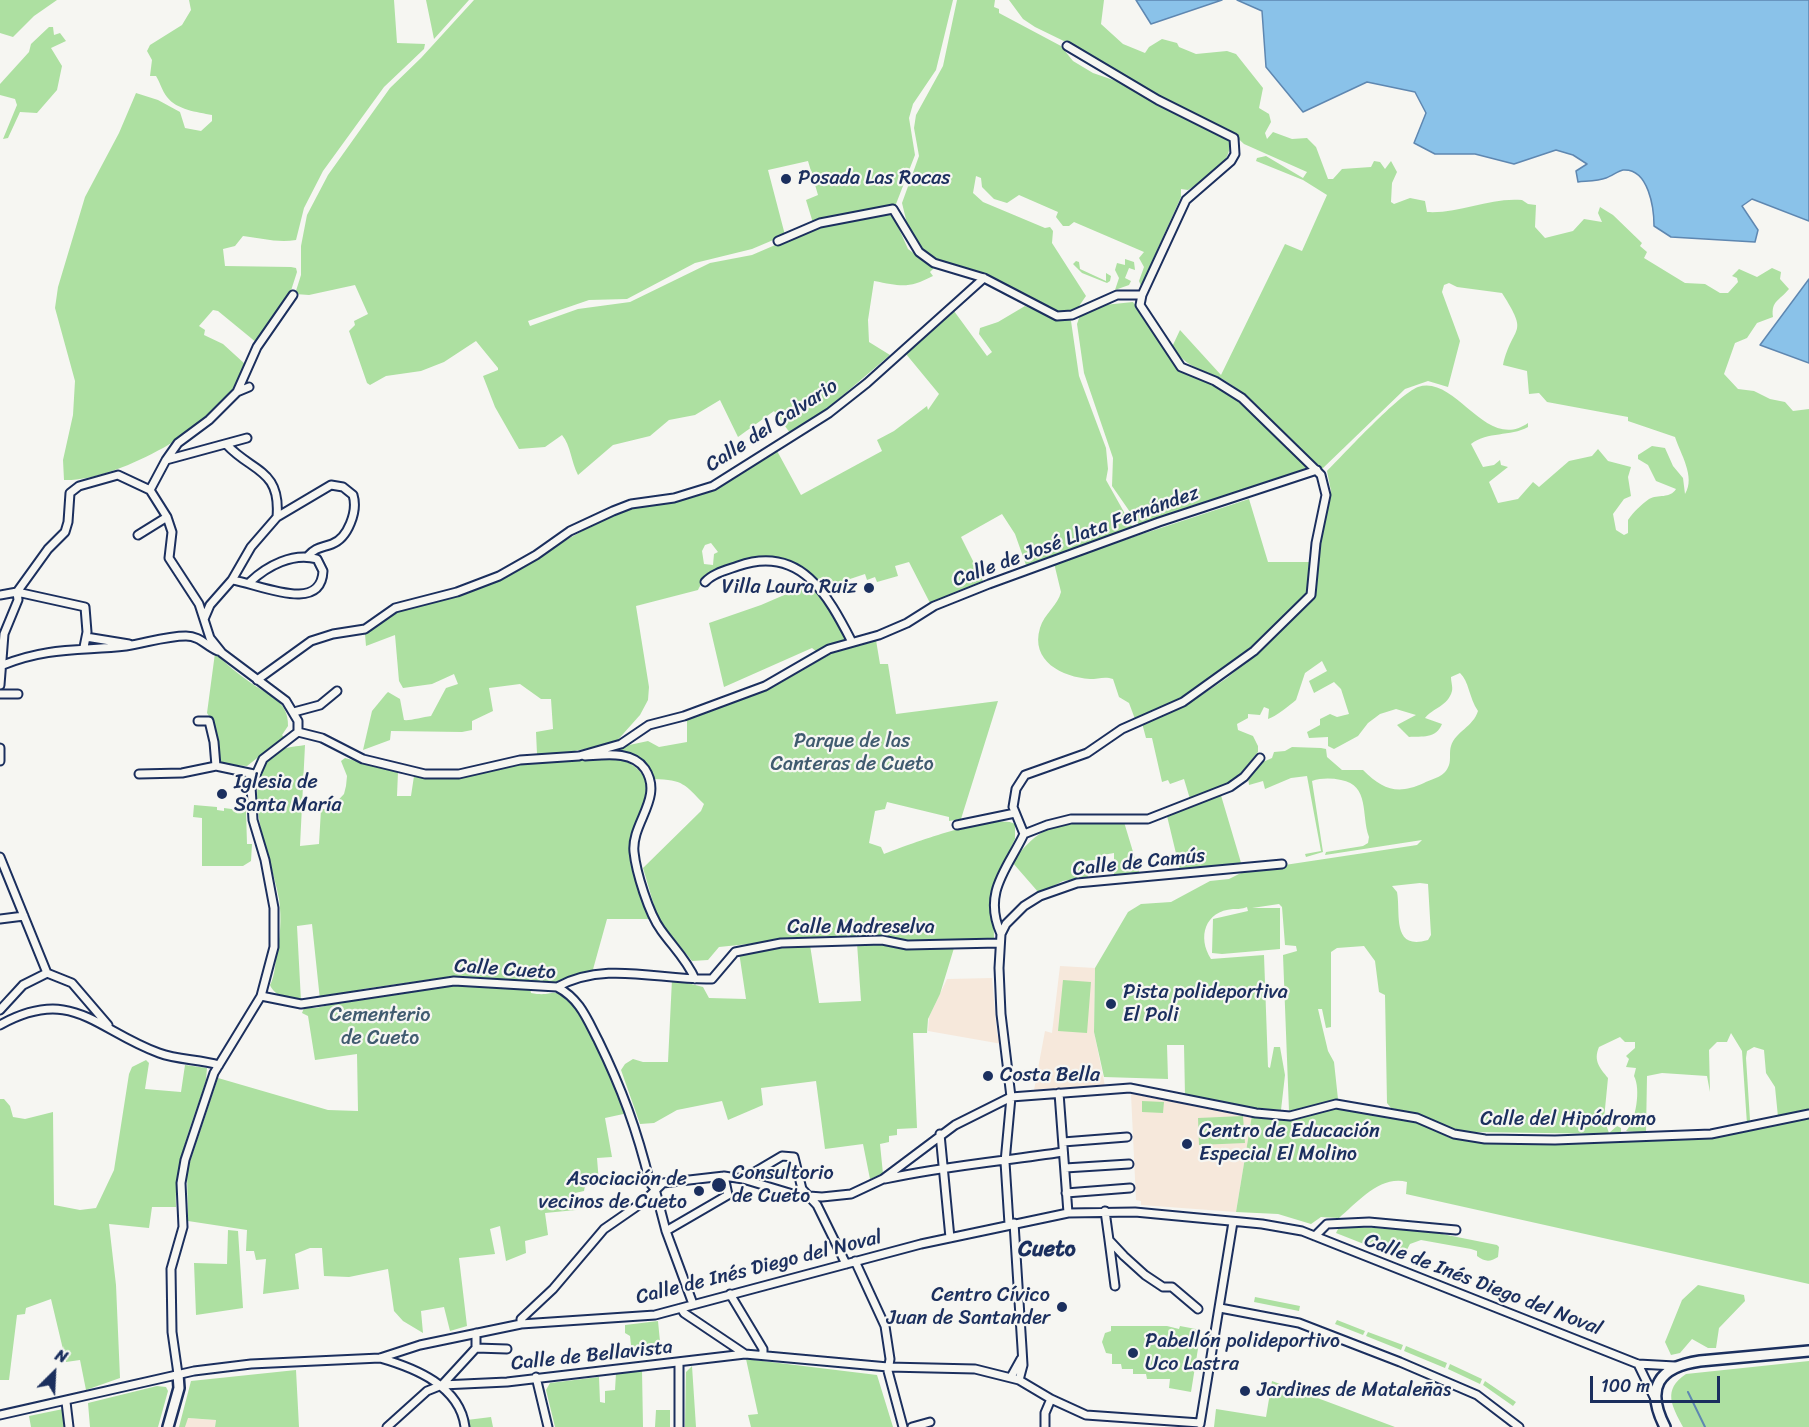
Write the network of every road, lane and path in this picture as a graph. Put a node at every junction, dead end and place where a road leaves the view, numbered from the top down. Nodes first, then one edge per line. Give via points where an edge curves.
1 (1067, 46) dead end
2 (778, 241) dead end
3 (984, 278) junction
4 (293, 295) dead end
5 (1142, 295) junction
6 (249, 387) dead end
7 (237, 392) junction
8 (247, 438) dead end
9 (227, 445) junction
10 (166, 460) junction
11 (1317, 470) junction
12 (150, 490) junction
13 (167, 517) junction
14 (277, 517) junction
15 (138, 535) dead end
16 (308, 556) junction
17 (232, 580) junction
18 (250, 582) junction
19 (705, 582) dead end
20 (17, 592) junction
21 (0, 595) edge
22 (204, 619) junction
23 (86, 637) junction
24 (852, 642) junction
25 (134, 645) junction
26 (84, 647) junction
27 (221, 652) junction
28 (3, 665) junction
29 (257, 680) junction
30 (0, 685) edge
31 (337, 691) dead end
32 (0, 694) edge
33 (18, 694) dead end
34 (294, 712) junction
35 (198, 721) dead end
36 (298, 732) junction
37 (0, 748) edge
38 (579, 756) junction
39 (1260, 758) dead end
40 (0, 761) edge
41 (216, 766) junction
42 (140, 774) dead end
43 (254, 774) junction
44 (1015, 813) junction
45 (957, 825) dead end
46 (1024, 834) junction
47 (0, 857) edge
48 (1281, 864) dead end
49 (24, 916) junction
50 (0, 919) edge
51 (1001, 934) junction
52 (999, 944) junction
53 (47, 973) junction
54 (695, 979) junction
55 (557, 987) junction
56 (261, 996) junction
57 (0, 1010) edge
58 (0, 1025) edge
59 (110, 1027) junction
60 (219, 1065) junction
61 (1059, 1093) junction
62 (1011, 1096) junction
63 (1809, 1114) edge
64 (940, 1134) junction
65 (1127, 1137) dead end
66 (1063, 1142) junction
67 (1064, 1152) junction
68 (1005, 1162) junction
69 (1129, 1164) dead end
70 (944, 1166) junction
71 (1065, 1168) junction
72 (724, 1176) junction
73 (743, 1179) junction
74 (883, 1179) junction
75 (1130, 1188) dead end
76 (655, 1189) junction
77 (1066, 1193) junction
78 (811, 1197) junction
79 (1105, 1212) junction
80 (1068, 1214) junction
81 (1233, 1222) junction
82 (1012, 1223) junction
83 (1456, 1230) dead end
84 (666, 1231) junction
85 (1315, 1236) junction
86 (950, 1238) junction
87 (1109, 1240) junction
88 (855, 1261) junction
89 (846, 1264) junction
90 (1115, 1286) dead end
91 (730, 1294) junction
92 (693, 1304) junction
93 (681, 1308) junction
94 (1220, 1308) junction
95 (1198, 1310) dead end
96 (521, 1324) junction
97 (476, 1333) junction
98 (476, 1348) junction
99 (507, 1349) dead end
100 (1809, 1351) edge
101 (746, 1354) junction
102 (764, 1355) junction
103 (1022, 1357) junction
104 (380, 1358) junction
105 (679, 1363) junction
106 (1638, 1364) junction
107 (1647, 1365) junction
108 (1675, 1366) junction
109 (888, 1367) junction
110 (1644, 1373) junction
111 (178, 1374) junction
112 (536, 1377) junction
113 (1011, 1377) junction
114 (1661, 1378) junction
115 (1019, 1380) junction
116 (442, 1385) junction
117 (1051, 1399) junction
118 (1655, 1400) junction
119 (66, 1402) junction
120 (0, 1415) edge
121 (930, 1422) dead end
122 (1171, 1423) edge
123 (1200, 1425) edge
124 (69, 1427) edge
125 (168, 1427) edge
126 (387, 1427) edge
127 (465, 1427) edge
128 (548, 1427) edge
129 (679, 1427) edge
130 (903, 1427) edge
131 (912, 1427) edge
132 (1045, 1427) edge
133 (1519, 1427) edge
134 (1665, 1427) edge

1 - 5 street via 1158,100 1234,138 1235,154 1231,161 1186,200
2 - 3 street via 820,223 893,209 919,252 934,263
3 - 5 street via 1057,316 1072,315 1117,295
3 - 29 street, Calle del Calvario via 829,413 713,486 613,511 570,531 499,576 395,608 365,630 311,641
4 - 7 street via 258,347
5 - 11 street via 1140,305 1181,367 1242,398
6 - 7 street
7 - 10 street via 178,443
8 - 9 street
9 - 10 street
9 - 14 street via 267,476 277,496
10 - 12 street
11 - 24 street, Calle de José Llata Fernández via 988,584 920,613 907,623
11 - 44 street via 1322,475 1326,495 1308,600 1248,655 1183,702 1122,729 1087,753 1025,775 1016,789
12 - 13 street
12 - 20 street via 118,475 73,489 65,532
13 - 15 street
13 - 22 street via 172,532 169,558 191,589
14 - 16 street via 331,485 343,486 353,495 354,509 345,534 333,544 318,546
14 - 17 street via 251,547
16 - 18 street via 271,565
16 - 18 street via 317,559 323,571 314,591 288,593
17 - 18 street
17 - 22 street via 210,605
19 - 24 street via 752,561 793,568 817,583
20 - 21 street
20 - 23 street via 85,607
20 - 28 street via 18,600 4,634
22 - 27 street via 207,632
23 - 25 street
23 - 26 street
24 - 38 street, Calle de José Llata Fernández via 822,653 765,686 649,725 621,744
25 - 26 street
25 - 27 street via 186,636 199,638
26 - 28 street via 28,655
27 - 29 street
28 - 30 street
29 - 34 street
31 - 34 street via 320,705
32 - 33 street
34 - 36 street
35 - 41 street via 209,721
36 - 38 street, Calle de José Llata Fernández via 322,738 363,759 425,774 459,774 520,760
36 - 43 street via 270,752
37 - 40 street
38 - 54 street via 624,756 644,768 651,794 634,842 638,869 655,921 689,965
39 - 46 street via 1230,786 1148,819 1071,819
41 - 42 street via 182,773
41 - 43 street
43 - 56 street via 253,820 269,878 275,928 271,966
44 - 45 street
44 - 46 street
46 - 51 street via 997,884 996,914
47 - 49 street
48 - 51 street, Calle de Camús via 1077,884 1040,896 1012,917
49 - 50 street
49 - 53 street
51 - 52 street, Calle de Camús
52 - 54 street, Calle Madreselva via 907,945 882,940 781,943 735,952 717,976
52 - 62 street, Calle de Camús via 1000,1000
53 - 57 street via 17,990
53 - 59 street via 72,983
54 - 55 street, Calle Madreselva via 619,973 572,980
55 - 56 street, Calle Cueto via 454,981 301,1005
55 - 76 street, Calle Cueto via 584,1010 613,1068
56 - 60 street
58 - 59 street via 17,1016 60,1008
59 - 60 street via 161,1054
60 - 111 street via 188,1149 181,1183 183,1227 172,1262 171,1285
61 - 62 street, Calle del Hipódromo
61 - 63 street, Calle del Hipódromo via 1130,1088 1290,1116 1336,1104 1417,1118 1454,1134 1485,1139 1711,1134
61 - 66 street
62 - 64 street
62 - 68 street, Calle de Camús
64 - 70 street
64 - 74 street
65 - 66 street
66 - 67 street
67 - 68 street
67 - 71 street
68 - 70 street
68 - 82 street, Calle de Camús
69 - 71 street
70 - 74 street
70 - 86 street
71 - 77 street
72 - 73 street
72 - 76 street via 663,1183
72 - 84 street via 728,1195
73 - 78 street
73 - 78 street via 790,1155 796,1160 802,1189
74 - 78 street via 851,1194
75 - 77 street
76 - 84 street
76 - 96 street via 604,1229 553,1289 521,1319
77 - 80 street
78 - 89 street
79 - 80 street, Calle de Inés Diego del Noval
79 - 81 street, Calle de Inés Diego del Noval
79 - 87 street
80 - 82 street, Calle de Inés Diego del Noval
81 - 85 street, Calle de Inés Diego del Noval via 1288,1228
81 - 94 street
82 - 86 street, Calle de Inés Diego del Noval
82 - 103 street
83 - 85 street, Calle de Inés Diego del Noval via 1369,1222 1328,1224
84 - 92 street
85 - 106 street, Calle de Inés Diego del Noval
86 - 88 street, Calle de Inés Diego del Noval
87 - 90 street
87 - 95 street via 1145,1275 1163,1287 1172,1287
88 - 89 street, Calle de Inés Diego del Noval
88 - 109 street via 882,1317 889,1348
89 - 91 street, Calle de Inés Diego del Noval
91 - 92 street, Calle de Inés Diego del Noval
91 - 102 street
92 - 93 street, Calle de Inés Diego del Noval
93 - 96 street, Calle de Inés Diego del Noval via 644,1317
93 - 101 street, Calle de Bellavista
94 - 123 street
94 - 133 street via 1299,1323 1400,1362 1477,1395
96 - 97 street, Calle de Inés Diego del Noval
97 - 98 street
97 - 104 street, Calle de Inés Diego del Noval
98 - 99 street
98 - 116 street
100 - 108 street
101 - 102 street, Calle de Bellavista
101 - 105 street, Calle de Bellavista
102 - 109 street, Calle de Bellavista
103 - 113 street
103 - 115 street
104 - 111 street, Calle de Inés Diego del Noval via 251,1364
104 - 116 street
105 - 112 street, Calle de Bellavista
105 - 129 street
106 - 107 street, Calle de Inés Diego del Noval
106 - 110 street
107 - 108 street, Calle de Inés Diego del Noval
107 - 114 street
108 - 114 street
109 - 113 street, Calle de Bellavista via 975,1369
109 - 130 street
110 - 114 street
110 - 118 street
111 - 119 street, Calle de Inés Diego del Noval
111 - 125 street via 179,1388
112 - 116 street, Calle de Bellavista
112 - 128 street
113 - 115 street, Calle de Bellavista
114 - 118 street
115 - 117 street, Calle de Bellavista
116 - 126 street, Calle de Bellavista via 427,1390
116 - 127 street via 462,1412
117 - 122 street, Calle de Bellavista via 1086,1415
117 - 132 street
118 - 134 street
119 - 120 street, Calle de Inés Diego del Noval
119 - 124 street
121 - 131 street
122 - 123 street, Calle de Bellavista

